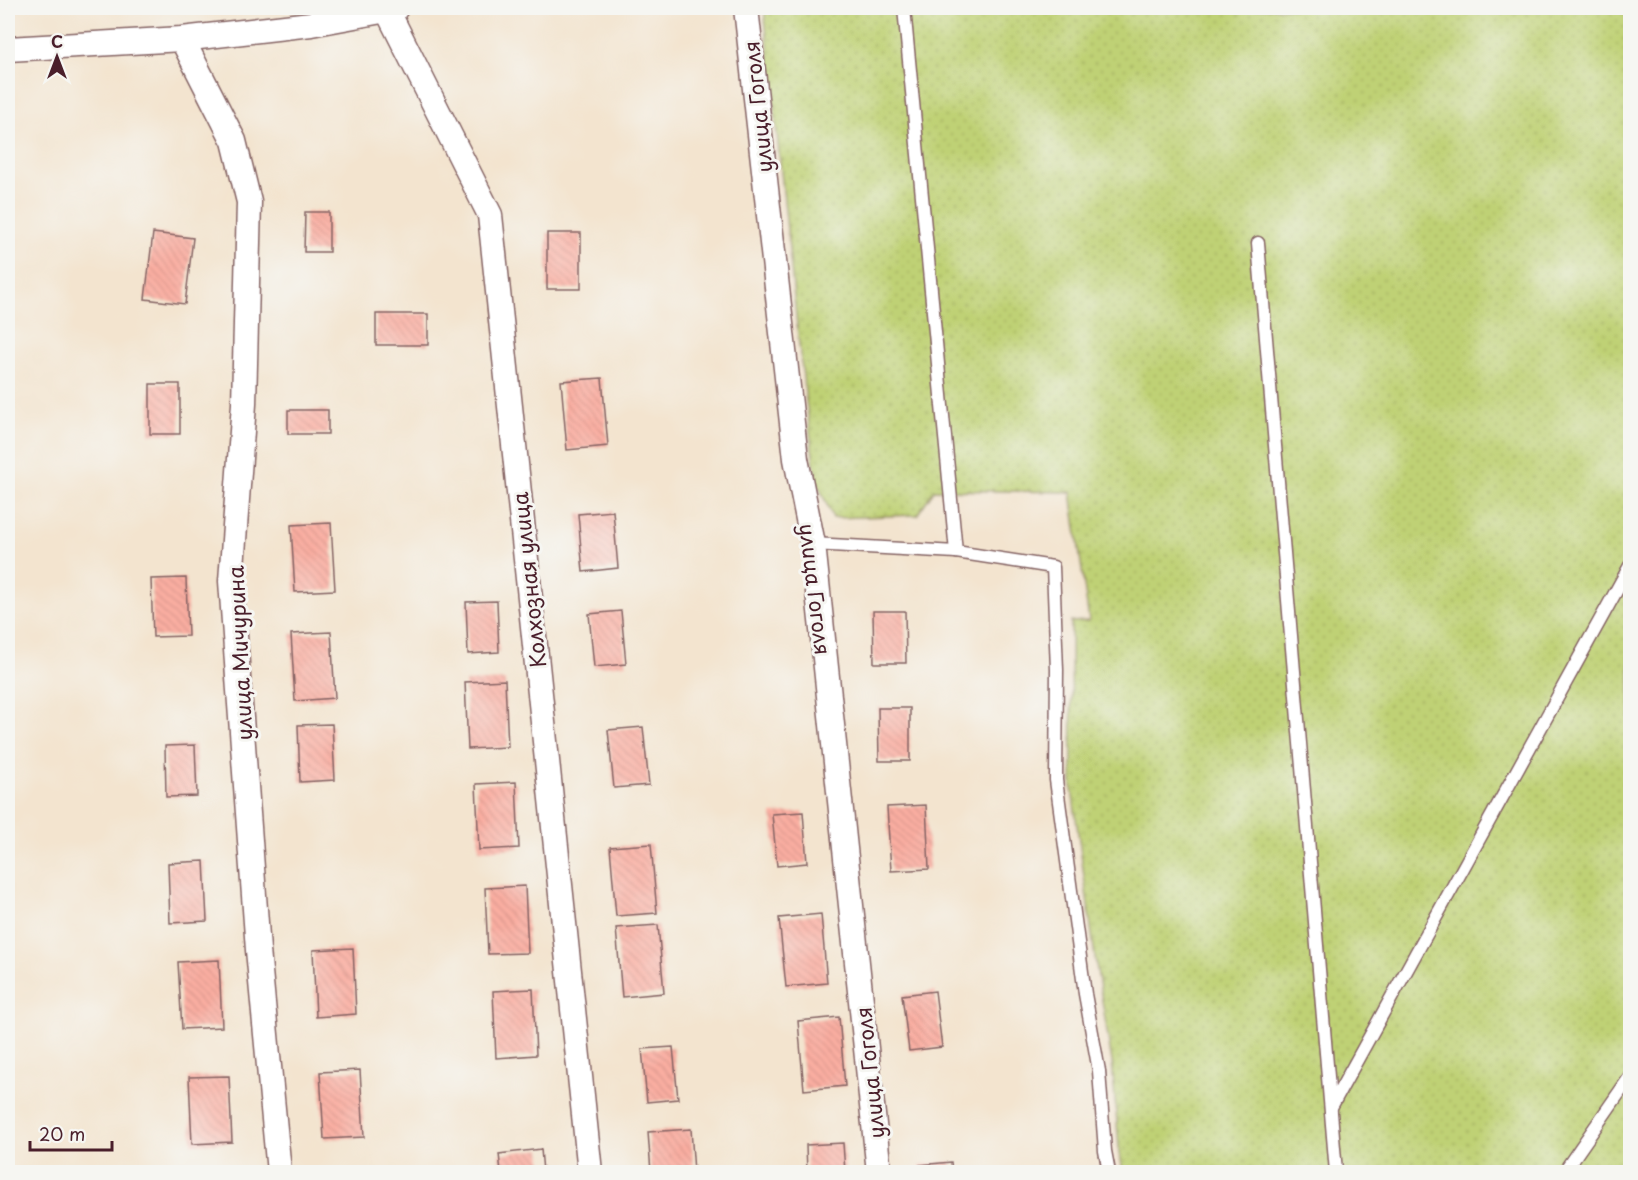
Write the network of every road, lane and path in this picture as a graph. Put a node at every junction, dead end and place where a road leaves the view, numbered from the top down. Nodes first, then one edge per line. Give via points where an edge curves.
1 (746, 8) edge
2 (904, 8) edge
3 (391, 9) edge
4 (182, 39) junction
5 (8, 49) edge
6 (1258, 243) dead end
7 (813, 544) junction
8 (956, 552) junction
9 (1630, 566) edge
10 (1630, 1077) edge
11 (1331, 1108) junction
12 (279, 1173) edge
13 (590, 1173) edge
14 (879, 1173) edge
15 (1109, 1173) edge
16 (1336, 1173) edge
17 (1564, 1173) edge

1 - 7 street, улица Гоголя via 796,459
2 - 8 lane
3 - 4 street via 311,24
3 - 13 street, Колхозная улица via 490,215
4 - 5 street
4 - 12 street, улица Мичурина via 234,141 249,202 244,404 231,581
6 - 11 lane
7 - 8 lane
7 - 14 street, улица Гоголя
8 - 15 lane via 1053,567 1056,780 1099,1071
9 - 11 lane
10 - 17 lane
11 - 16 lane

